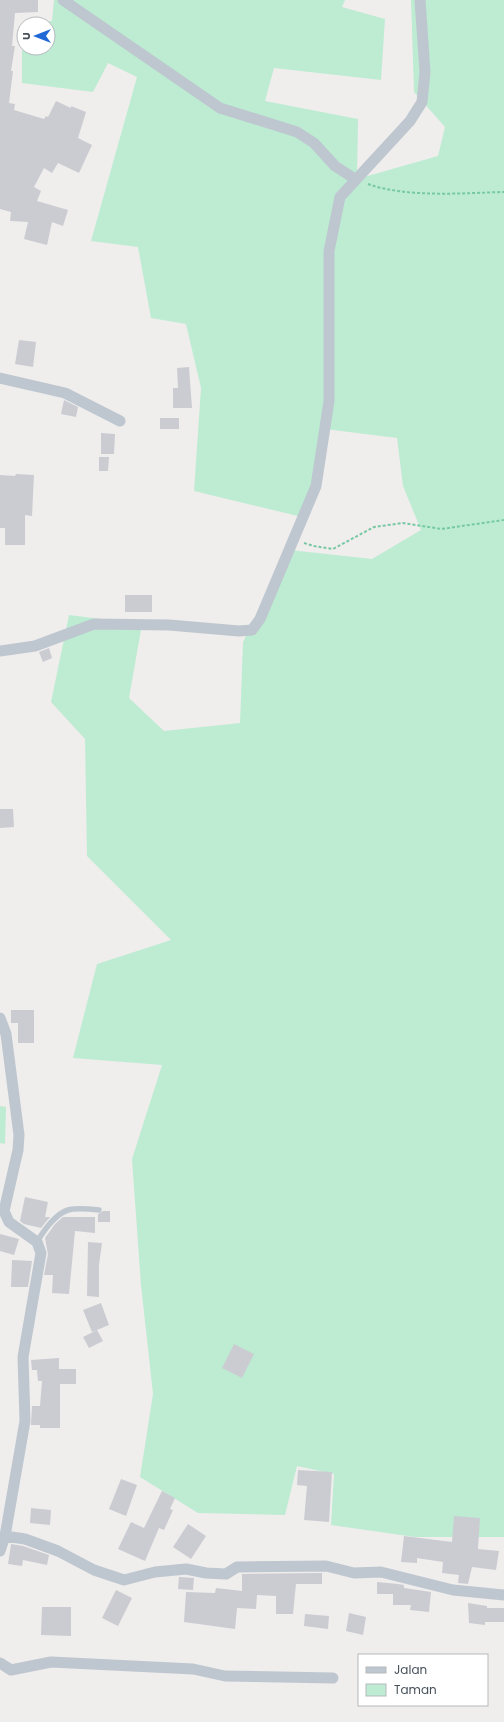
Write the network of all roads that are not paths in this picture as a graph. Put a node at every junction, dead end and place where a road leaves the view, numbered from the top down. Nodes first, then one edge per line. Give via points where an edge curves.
1 (63, 0) edge
2 (420, 0) edge
3 (355, 179) junction
4 (0, 378) edge
5 (120, 421) dead end
6 (0, 651) edge
7 (0, 1018) edge
8 (99, 1210) dead end
9 (37, 1242) junction
10 (5, 1536) junction
11 (0, 1551) edge
12 (504, 1595) edge
13 (0, 1663) edge
14 (333, 1678) dead end

1 - 3 street via 220,108 297,132 314,143 335,166
2 - 3 street via 425,72 422,102 410,121
3 - 6 street via 340,197 329,251 329,401 316,486 260,619 252,630 94,624 35,646
4 - 5 street via 65,393
7 - 9 street via 6,1034 19,1135 4,1211 9,1222
8 - 9 lane via 72,1209 63,1212 42,1233
9 - 10 street via 41,1253 23,1357 26,1422
10 - 11 street
10 - 12 street via 25,1539 58,1551 94,1570 124,1580 155,1572 186,1569 226,1574 237,1567 326,1566 354,1573 381,1572 453,1590
13 - 14 street via 11,1670 51,1662 193,1669 226,1676

